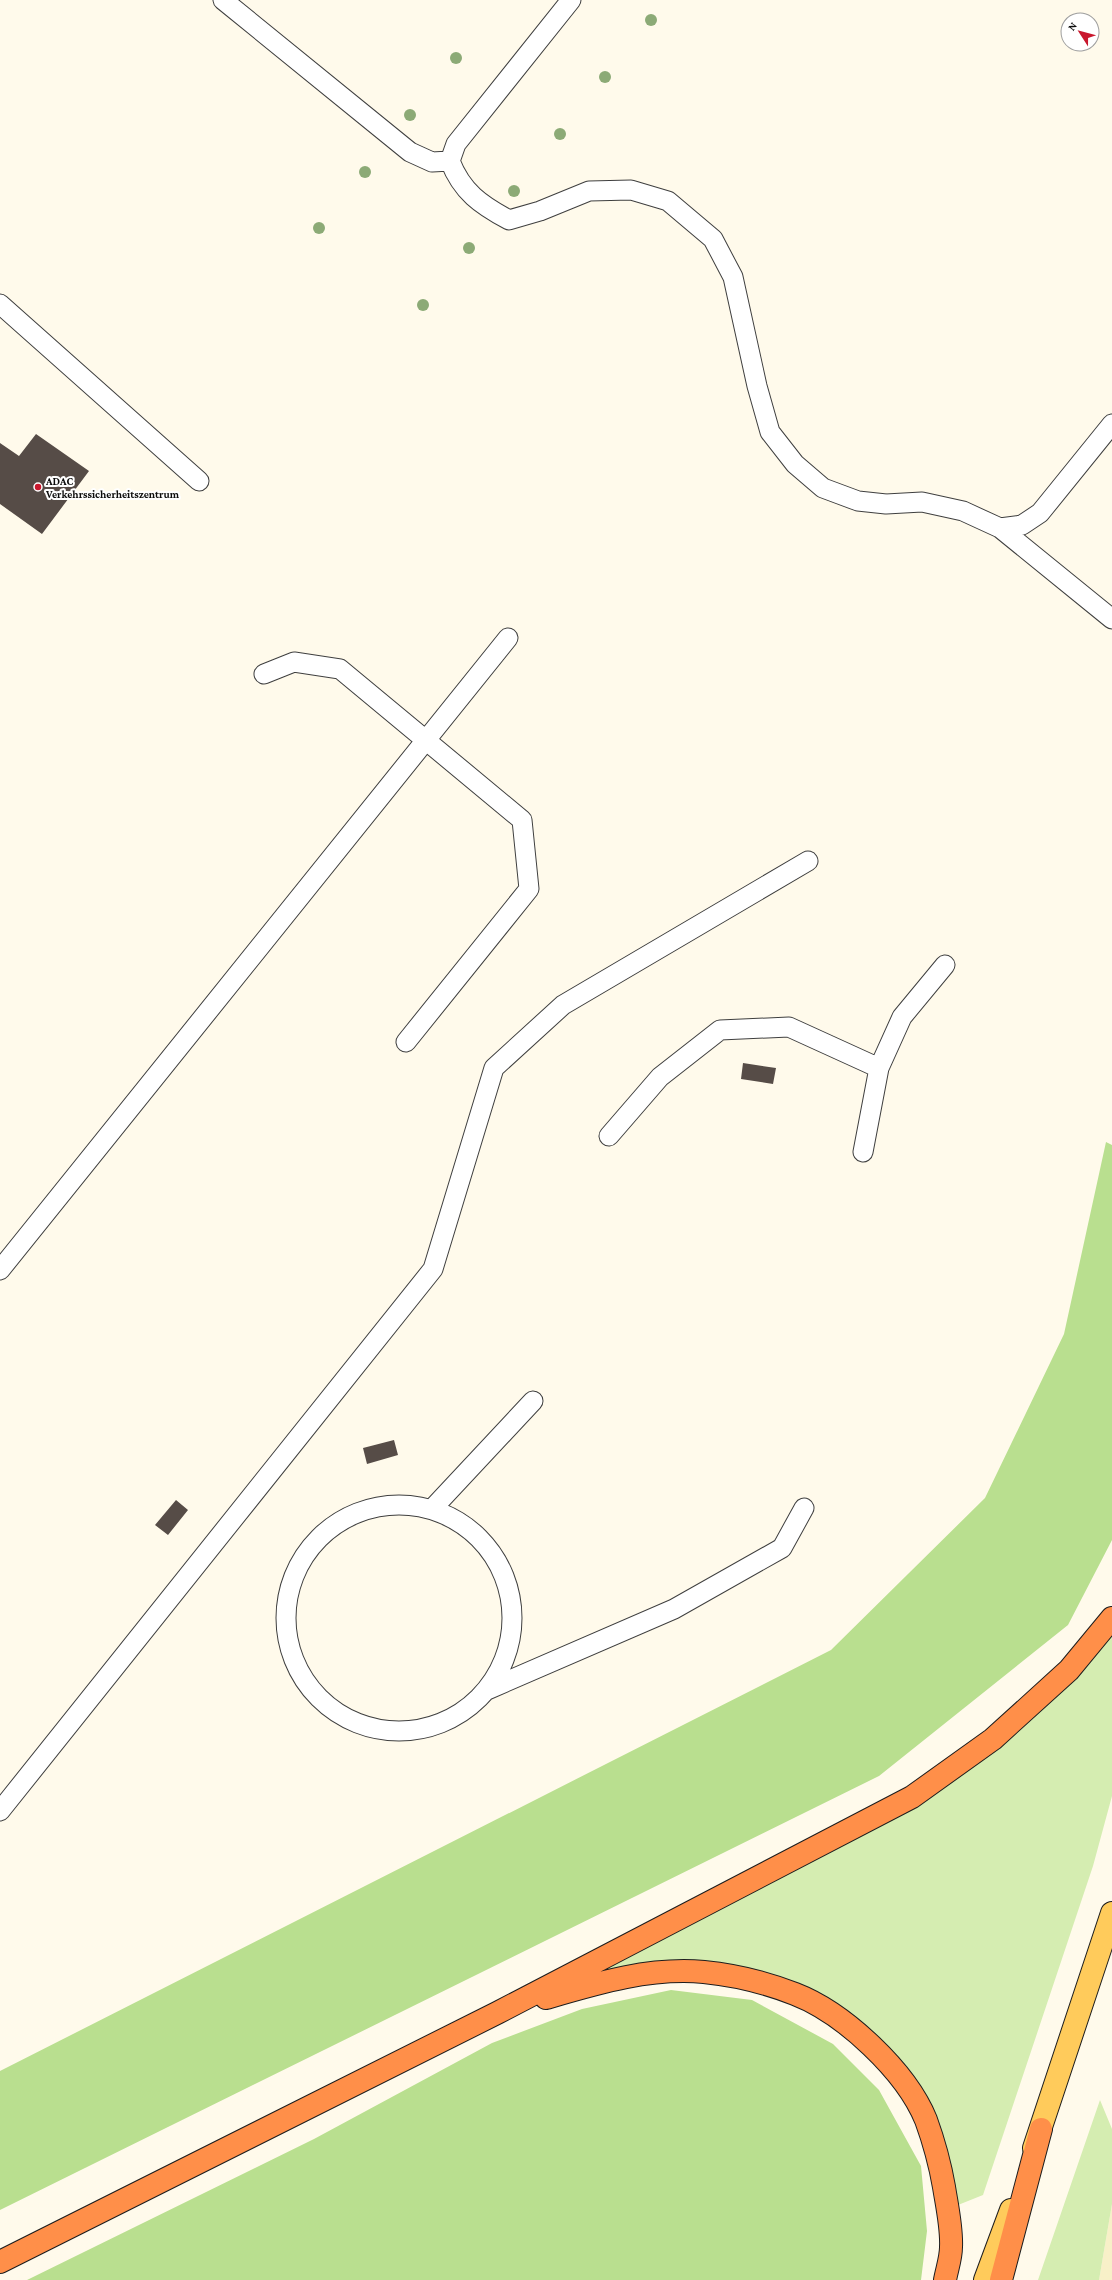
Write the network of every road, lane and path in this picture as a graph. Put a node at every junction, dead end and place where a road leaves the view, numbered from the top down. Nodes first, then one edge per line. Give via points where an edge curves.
1 (223, 0) edge
2 (570, 0) edge
3 (450, 162) junction
4 (0, 304) edge
5 (1112, 424) edge
6 (199, 481) dead end
7 (1000, 528) junction
8 (1112, 619) edge
9 (508, 638) dead end
10 (264, 674) dead end
11 (426, 740) junction
12 (808, 861) dead end
13 (945, 965) dead end
14 (406, 1042) dead end
15 (879, 1068) junction
16 (608, 1136) dead end
17 (862, 1152) dead end
18 (0, 1270) edge
19 (533, 1401) dead end
20 (433, 1508) junction
21 (804, 1508) dead end
22 (1112, 1618) edge
23 (487, 1690) junction
24 (0, 1811) edge
25 (1112, 1913) edge
26 (497, 2013) junction
27 (1041, 2129) junction
28 (0, 2262) edge
29 (945, 2280) edge
30 (985, 2280) edge
31 (1000, 2280) edge

1 - 3 lane via 410,152 432,162
2 - 3 lane via 456,144
3 - 7 lane via 457,180 484,207 509,220 590,191 631,190 668,201 713,239 733,277 770,432 794,464 823,488 858,501 886,504 922,502 963,512
4 - 6 lane
5 - 7 lane via 1040,513 1022,525
7 - 8 lane
9 - 11 lane
10 - 11 lane via 294,662 340,669
11 - 14 lane via 522,820 529,889
11 - 18 lane
12 - 24 lane via 563,1005 494,1068 433,1269
13 - 15 lane via 902,1017
15 - 16 lane via 789,1027 720,1030 660,1077
15 - 17 lane
19 - 20 lane
20 - 23 lane via 466,1525 482,1541 492,1552 508,1585 513,1621 506,1658
20 - 23 lane via 395,1504 358,1512 326,1531 302,1559 288,1595 286,1632 298,1669 319,1699 350,1721 386,1731 424,1729 459,1715
21 - 23 lane via 782,1548 674,1609
22 - 26 highway via 1068,1670 993,1740 912,1797
25 - 27 main road
26 - 28 highway
26 - 29 highway via 590,1986 652,1972 704,1972 746,1979 796,1994 838,2018 877,2051 901,2080 925,2119 940,2162 948,2209 951,2247
27 - 30 main road
27 - 31 highway

